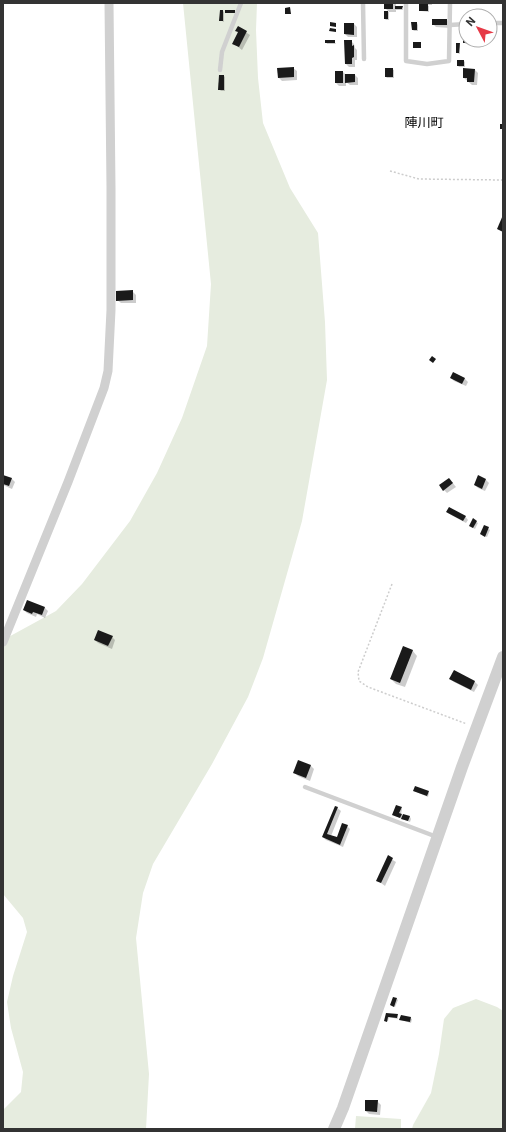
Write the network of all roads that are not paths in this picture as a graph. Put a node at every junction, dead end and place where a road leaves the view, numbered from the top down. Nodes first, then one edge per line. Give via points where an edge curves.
1 (109, 3) edge
2 (241, 3) edge
3 (363, 3) edge
4 (406, 3) edge
5 (450, 3) edge
6 (450, 24) junction
7 (458, 24) edge
8 (364, 59) dead end
9 (220, 70) dead end
10 (3, 642) edge
11 (503, 656) edge
12 (305, 787) dead end
13 (437, 837) junction
14 (334, 1129) edge

1 - 10 street via 111,310 108,371 104,388 68,482
2 - 9 lane via 222,52
3 - 8 lane
4 - 6 lane via 406,61 427,64 449,61
5 - 6 lane
6 - 7 lane
11 - 13 street
12 - 13 lane
13 - 14 street

